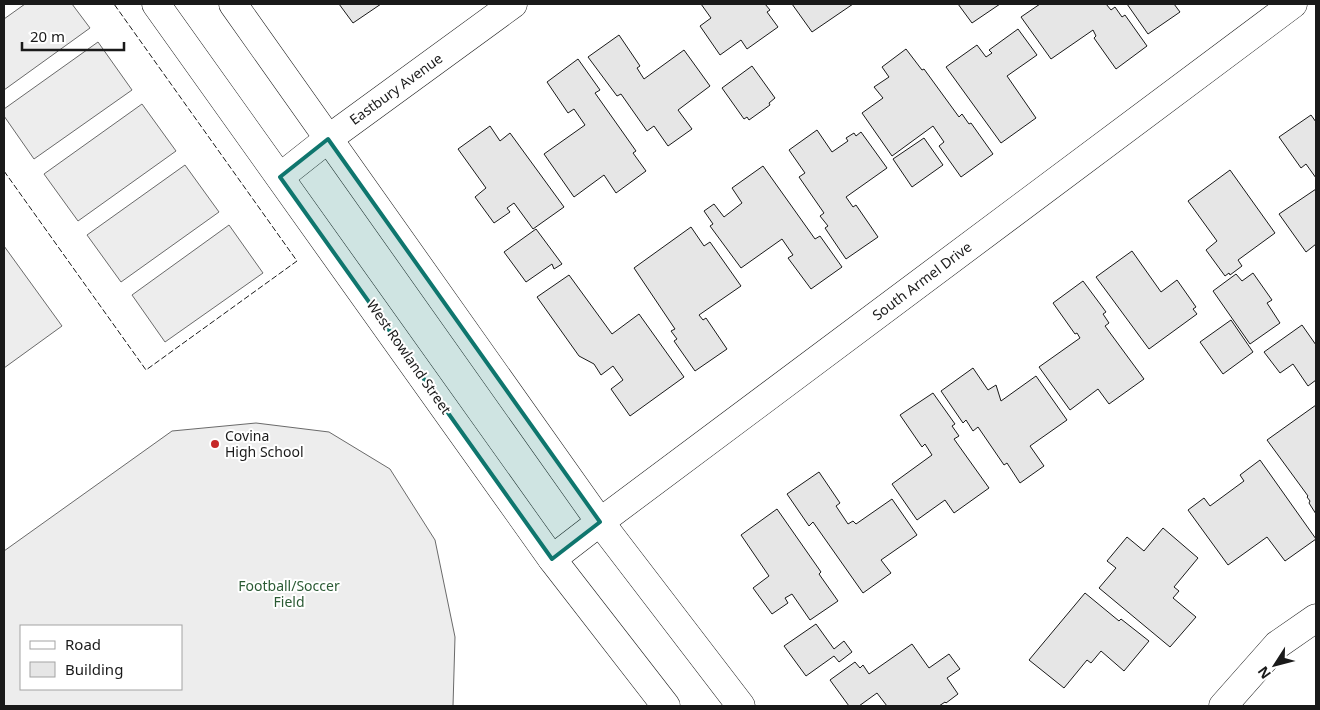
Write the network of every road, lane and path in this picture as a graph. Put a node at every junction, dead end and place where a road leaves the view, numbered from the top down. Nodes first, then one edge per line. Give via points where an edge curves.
1 (156, 4) edge
2 (233, 4) edge
3 (513, 4) edge
4 (1293, 4) edge
5 (328, 139) junction
6 (280, 176) junction
7 (600, 522) junction
8 (552, 560) junction
9 (1316, 618) edge
10 (666, 706) edge
11 (741, 706) edge
12 (1223, 706) edge

1 - 6 main road, West Rowland Street
2 - 5 main road
3 - 5 main road, Eastbury Avenue
4 - 7 main road, South Armel Drive
5 - 6 main road, Eastbury Avenue
5 - 7 main road
6 - 8 main road, West Rowland Street
7 - 8 main road, South Armel Drive
7 - 11 main road
8 - 10 main road, West Rowland Street
9 - 12 main road via 1276,645

